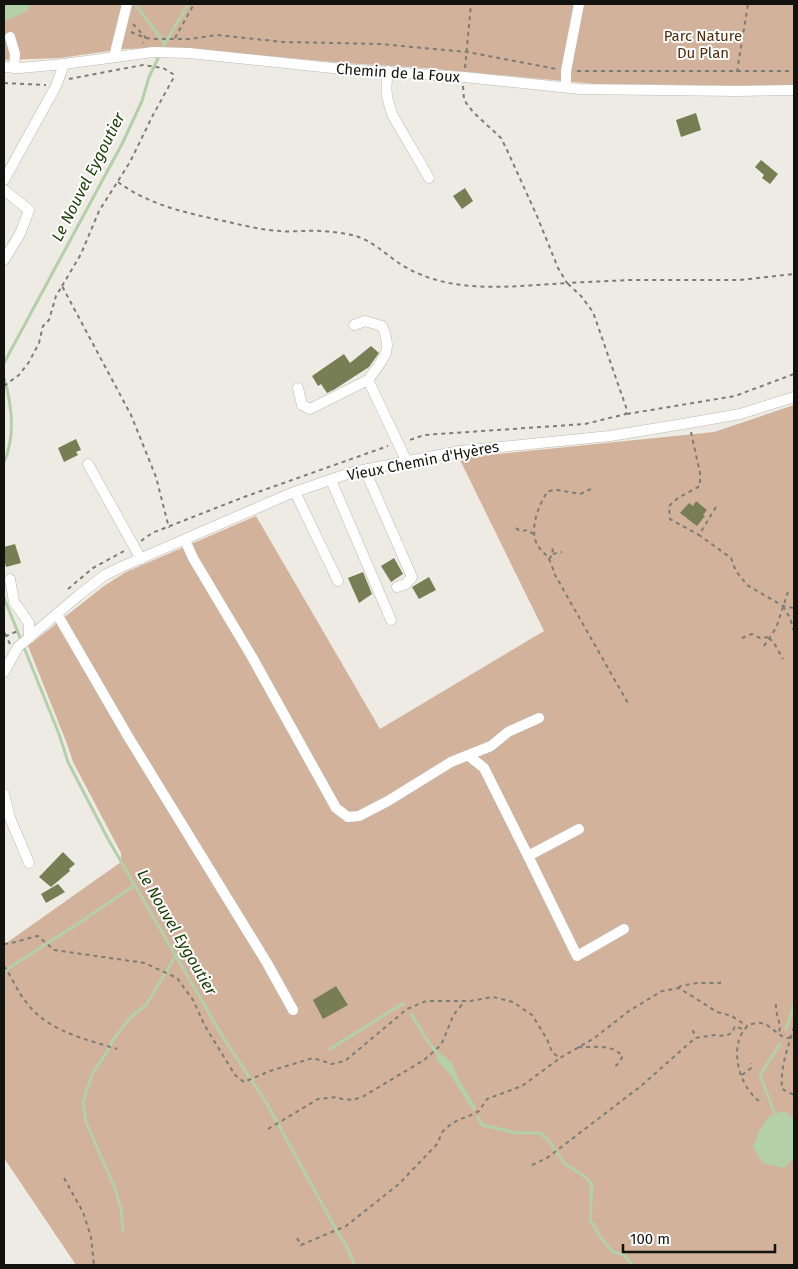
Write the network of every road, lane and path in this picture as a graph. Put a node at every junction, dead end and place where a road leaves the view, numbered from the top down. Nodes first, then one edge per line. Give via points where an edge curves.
1 (127, 4) edge
2 (194, 4) edge
3 (471, 4) edge
4 (579, 4) edge
5 (748, 4) edge
6 (133, 23) dead end
7 (122, 29) junction
8 (10, 36) dead end
9 (146, 38) junction
10 (173, 39) junction
11 (467, 52) junction
12 (114, 57) junction
13 (64, 64) junction
14 (9, 68) edge
15 (388, 71) junction
16 (566, 71) junction
17 (737, 72) junction
18 (794, 72) edge
19 (464, 77) junction
20 (4, 83) edge
21 (56, 86) junction
22 (566, 87) junction
23 (794, 90) edge
24 (429, 178) dead end
25 (4, 180) edge
26 (118, 182) junction
27 (4, 190) edge
28 (4, 260) edge
29 (794, 274) edge
30 (567, 283) junction
31 (62, 286) junction
32 (354, 325) dead end
33 (794, 374) edge
34 (368, 380) junction
35 (4, 386) edge
36 (298, 388) dead end
37 (794, 397) edge
38 (626, 414) junction
39 (689, 423) junction
40 (397, 444) junction
41 (407, 462) junction
42 (88, 464) dead end
43 (365, 470) junction
44 (331, 480) junction
45 (591, 489) dead end
46 (294, 492) junction
47 (716, 507) dead end
48 (169, 528) dead end
49 (516, 528) dead end
50 (534, 534) junction
51 (699, 535) junction
52 (185, 540) junction
53 (552, 545) dead end
54 (562, 552) dead end
55 (553, 554) junction
56 (141, 559) junction
57 (549, 559) junction
58 (10, 579) dead end
59 (338, 581) dead end
60 (396, 587) dead end
61 (788, 592) dead end
62 (783, 606) junction
63 (794, 608) edge
64 (57, 614) junction
65 (391, 620) dead end
66 (24, 627) dead end
67 (794, 630) edge
68 (4, 632) edge
69 (11, 634) dead end
70 (4, 636) edge
71 (29, 638) junction
72 (742, 638) dead end
73 (769, 638) junction
74 (764, 646) dead end
75 (783, 659) dead end
76 (4, 672) edge
77 (629, 705) dead end
78 (539, 718) dead end
79 (469, 756) junction
80 (4, 794) edge
81 (579, 829) dead end
82 (528, 856) junction
83 (29, 863) dead end
84 (624, 929) dead end
85 (4, 944) edge
86 (4, 967) edge
87 (722, 979) dead end
88 (679, 988) junction
89 (465, 1001) junction
90 (776, 1004) dead end
91 (293, 1010) dead end
92 (747, 1026) junction
93 (794, 1027) edge
94 (693, 1030) dead end
95 (744, 1030) junction
96 (779, 1033) junction
97 (793, 1037) edge
98 (698, 1039) junction
99 (578, 1047) junction
100 (116, 1049) dead end
101 (560, 1058) junction
102 (751, 1063) dead end
103 (613, 1067) dead end
104 (742, 1075) junction
105 (794, 1095) edge
106 (759, 1101) dead end
107 (268, 1129) dead end
108 (532, 1165) dead end
109 (64, 1178) dead end
110 (297, 1238) dead end
111 (94, 1265) edge

1 - 7 street
2 - 10 path
3 - 11 path
4 - 16 street
5 - 17 path
6 - 9 path
7 - 9 path
7 - 12 street
8 - 14 street via 15,54
9 - 10 path
10 - 11 path via 217,35 283,42 380,44
11 - 16 path
11 - 19 path
12 - 13 street, Chemin de la Foux
12 - 15 street, Chemin de la Foux via 168,52 289,65
13 - 14 street, Chemin de la Foux
13 - 21 street
15 - 19 street, Chemin de la Foux
15 - 24 street via 386,96 393,116
16 - 17 path
16 - 22 street
17 - 18 path
19 - 22 street, Chemin de la Foux
19 - 30 path via 464,100 500,138
20 - 21 path
21 - 25 street
21 - 26 path via 71,78 133,66 164,68 173,74
22 - 23 street, Chemin de la Foux
26 - 30 path via 165,207 189,214 281,232 334,232 354,236 370,241 406,268 456,285
26 - 31 path via 99,211 81,254
27 - 28 street via 29,210 20,234
29 - 30 path via 740,280
30 - 38 path via 593,312
31 - 35 path via 29,362
31 - 48 path via 131,416 156,477
32 - 34 street via 365,320 382,326 388,339 386,355
33 - 38 path via 735,396
34 - 36 street via 310,410 302,405
34 - 40 street
37 - 39 street, Vieux Chemin d'Hyères via 740,414
38 - 40 path via 585,424 424,435
39 - 41 street, Vieux Chemin d'Hyères via 610,436 460,451
39 - 51 path via 700,486 669,506 670,519
40 - 41 street
41 - 43 street, Vieux Chemin d'Hyères
42 - 56 street
43 - 44 street, Vieux Chemin d'Hyères
43 - 60 street via 412,577 406,584
44 - 46 street, Vieux Chemin d'Hyères
44 - 65 street
45 - 50 path via 580,494 548,491 542,499
46 - 52 street, Vieux Chemin d'Hyères
46 - 59 street
47 - 51 path
49 - 50 path
50 - 57 path via 541,552
51 - 62 path via 731,558 747,585
52 - 56 street, Vieux Chemin d'Hyères
52 - 79 street via 336,808 348,816 359,816 451,762
53 - 55 path
54 - 55 path
55 - 57 path
56 - 64 street, Vieux Chemin d'Hyères via 105,575
57 - 77 path via 555,576
58 - 71 street via 14,602 29,623
61 - 62 path
62 - 63 path
62 - 67 path
62 - 73 path
64 - 71 street, Vieux Chemin d'Hyères
64 - 91 street
66 - 69 path
68 - 70 path
71 - 76 street, Vieux Chemin d'Hyères via 18,647
72 - 73 path via 752,634
73 - 74 path
73 - 75 path
78 - 79 street
79 - 82 street via 484,768
80 - 83 street via 10,818
81 - 82 street
82 - 84 street via 577,956
85 - 89 path via 38,936 54,950 145,963 177,978 235,1075 244,1082 313,1058 332,1064 345,1062 407,1009 426,1001
86 - 100 path via 40,1018 64,1032
87 - 88 path via 720,983 697,983
88 - 92 path
88 - 99 path via 662,991
89 - 101 path via 493,998 513,1002 532,1015 552,1052
89 - 107 path via 454,1014 442,1045 432,1054 364,1096 353,1100 337,1097 318,1099
90 - 96 path via 781,1028
92 - 95 path
92 - 96 path via 765,1024
93 - 97 path
94 - 98 path
95 - 98 path via 735,1026 725,1036
95 - 104 path via 736,1050
96 - 97 path via 786,1038
97 - 105 path via 781,1078 782,1089
98 - 108 path via 551,1155
99 - 101 path
99 - 103 path via 597,1045 617,1050 624,1056
101 - 110 path via 522,1086 487,1100 479,1110 450,1125 437,1144 399,1184 341,1228 300,1245
102 - 104 path via 752,1068
104 - 106 path via 751,1094
109 - 111 path via 83,1212

